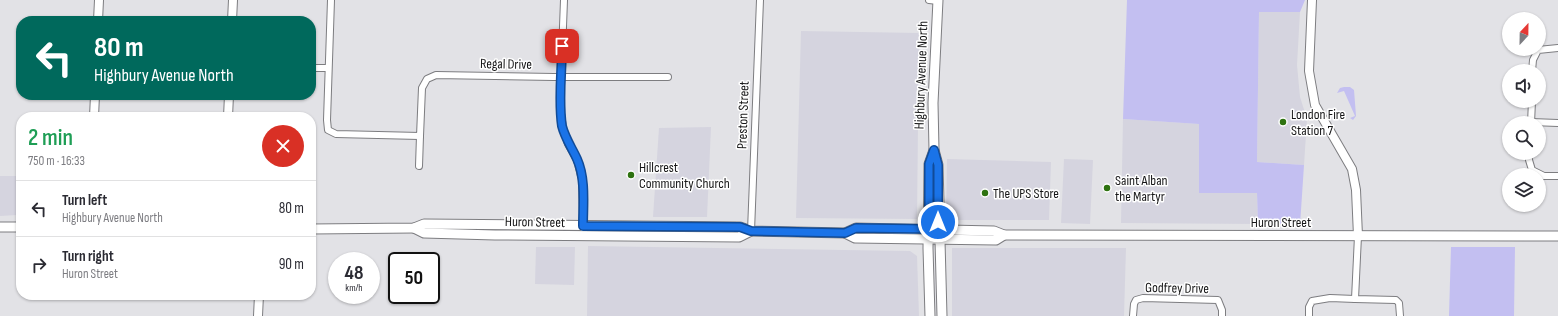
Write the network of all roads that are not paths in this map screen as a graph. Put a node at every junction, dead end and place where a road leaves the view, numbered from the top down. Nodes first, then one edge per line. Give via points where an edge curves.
1 (99, 0) edge
2 (233, 0) edge
3 (331, 0) edge
4 (564, 0) edge
5 (760, 0) edge
6 (935, 0) edge
7 (1312, 0) edge
8 (98, 16) edge
9 (232, 16) edge
10 (1558, 48) edge
11 (1533, 64) edge
12 (316, 68) edge
13 (328, 68) junction
14 (561, 77) junction
15 (668, 77) dead end
16 (95, 100) edge
17 (229, 100) edge
18 (94, 112) edge
19 (228, 112) edge
20 (1546, 123) edge
21 (1558, 123) edge
22 (420, 136) junction
23 (1529, 160) edge
24 (419, 166) dead end
25 (1558, 176) edge
26 (583, 226) junction
27 (0, 227) edge
28 (16, 227) edge
29 (316, 228) edge
30 (414, 228) junction
31 (934, 229) junction
32 (751, 231) junction
33 (845, 233) junction
34 (1004, 235) junction
35 (583, 236) junction
36 (1358, 236) junction
37 (1558, 236) edge
38 (928, 239) junction
39 (939, 240) junction
40 (1355, 299) junction
41 (259, 300) edge
42 (258, 316) edge
43 (930, 316) edge
44 (942, 316) edge
45 (1133, 316) edge
46 (1222, 316) edge
47 (1309, 316) edge
48 (1400, 316) edge

1 - 8 street
2 - 9 street
3 - 13 street
4 - 14 street
5 - 32 street, Preston Street
6 - 31 main road, Highbury Avenue North via 933,104 934,150 938,165
7 - 36 street via 1309,71 1315,105 1352,169 1356,190
10 - 11 street via 1538,50
12 - 13 street
13 - 22 street via 328,130 336,134
14 - 15 street, Regal Drive
14 - 22 street, Regal Drive via 436,75 427,79 422,88
14 - 26 street via 560,106 563,128 577,160 582,180
16 - 18 street
17 - 19 street
20 - 21 street
22 - 24 street, Regal Drive
23 - 25 street via 1532,170 1544,176
26 - 30 main road, Huron Street via 424,224
26 - 32 main road, Huron Street via 740,227
26 - 35 street
27 - 28 main road
29 - 30 main road, Huron Street
30 - 35 main road, Huron Street via 424,233
31 - 33 main road, Huron Street via 856,228
31 - 34 main road, Huron Street via 994,230
31 - 38 main road, Highbury Avenue North
31 - 39 main road, Highbury Avenue North
32 - 33 main road, Huron Street
32 - 35 main road, Huron Street via 740,237
33 - 38 main road, Huron Street via 855,238
34 - 36 main road, Huron Street
34 - 39 main road, Huron Street via 996,240
36 - 37 main road, Huron Street
36 - 40 street
38 - 39 main road, Huron Street
38 - 43 main road, Highbury Avenue North
39 - 44 main road, Highbury Avenue North
40 - 47 street via 1330,298 1312,301
40 - 48 street via 1396,300
41 - 42 street
45 - 46 street, Godfrey Drive via 1136,300 1143,298 1218,300

